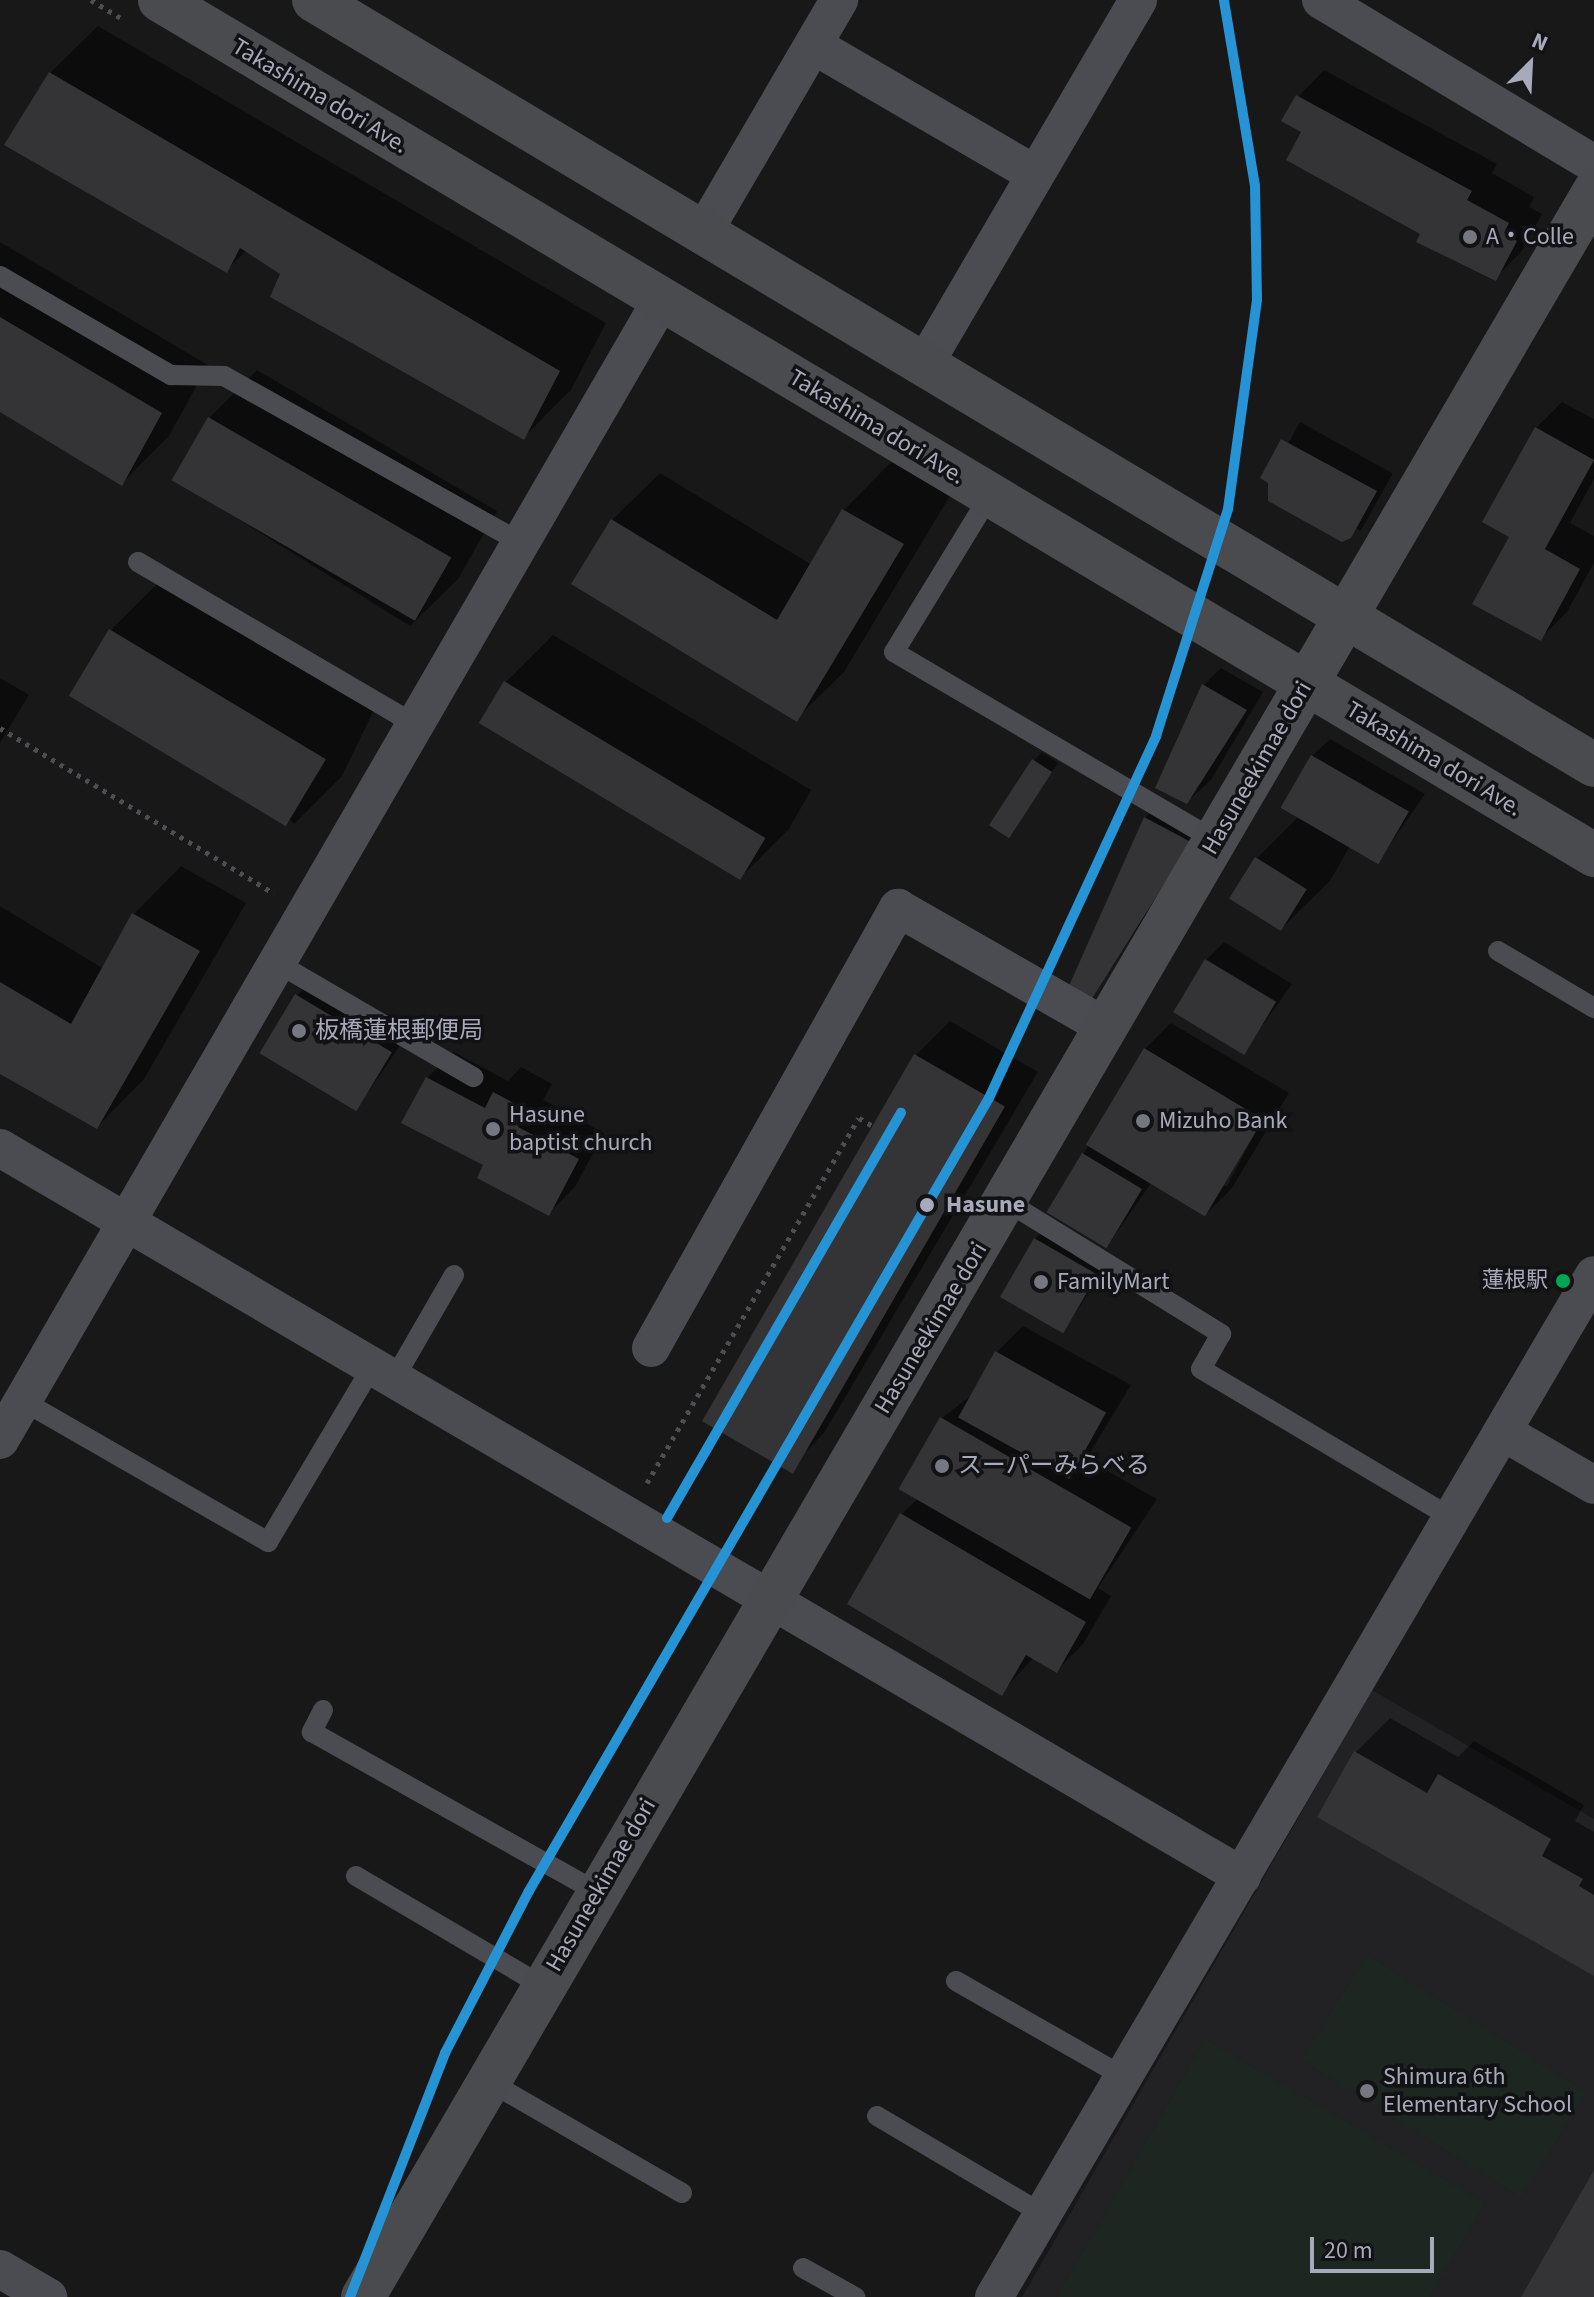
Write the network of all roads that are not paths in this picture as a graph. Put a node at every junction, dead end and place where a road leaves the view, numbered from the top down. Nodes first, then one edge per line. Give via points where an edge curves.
1 (160, 0) edge
2 (314, 0) edge
3 (839, 0) edge
4 (1138, 0) edge
5 (1321, 0) edge
6 (813, 45) junction
7 (1594, 164) edge
8 (1035, 174) junction
9 (1594, 192) edge
10 (703, 233) junction
11 (0, 276) edge
12 (662, 299) junction
13 (924, 365) junction
14 (990, 495) junction
15 (521, 543) junction
16 (138, 562) dead end
17 (1345, 618) junction
18 (1306, 683) junction
19 (417, 726) junction
20 (1594, 765) edge
21 (1215, 840) junction
22 (1594, 855) edge
23 (1498, 951) dead end
24 (279, 964) junction
25 (1594, 1008) edge
26 (1106, 1027) junction
27 (473, 1077) dead end
28 (0, 1148) edge
29 (1006, 1201) junction
30 (126, 1222) junction
31 (454, 1275) dead end
32 (1592, 1284) edge
33 (651, 1348) dead end
34 (383, 1373) junction
35 (23, 1401) junction
36 (1503, 1432) junction
37 (0, 1440) edge
38 (1594, 1485) edge
39 (1452, 1518) junction
40 (768, 1600) junction
41 (323, 1710) dead end
42 (356, 1876) dead end
43 (1242, 1876) junction
44 (597, 1892) junction
45 (956, 1981) dead end
46 (543, 1986) junction
47 (1124, 2077) junction
48 (488, 2081) junction
49 (877, 2116) dead end
50 (682, 2193) dead end
51 (1043, 2214) junction
52 (803, 2268) dead end
53 (0, 2269) edge
54 (48, 2297) edge
55 (363, 2297) edge
56 (855, 2297) edge
57 (994, 2297) edge

1 - 12 main road, Takashima dori Ave.
2 - 10 main road
3 - 6 street
4 - 8 street
5 - 7 street
6 - 8 street
6 - 10 street
8 - 13 street
9 - 17 main road, Hasuneekimae dori
10 - 13 main road
11 - 15 lane via 171,375 224,376
12 - 14 main road, Takashima dori Ave.
12 - 15 street
13 - 17 main road
14 - 18 main road, Takashima dori Ave.
14 - 21 lane via 894,652
15 - 19 street
16 - 19 lane
17 - 18 main road, Hasuneekimae dori
17 - 20 main road
18 - 21 main road, Hasuneekimae dori
18 - 22 main road, Takashima dori Ave.
19 - 24 street
21 - 26 main road, Hasuneekimae dori
23 - 25 lane
24 - 27 lane
24 - 30 street
26 - 29 main road, Hasuneekimae dori
26 - 33 street via 898,908
28 - 30 street
29 - 39 lane via 1221,1334 1201,1369
29 - 40 main road, Hasuneekimae dori
30 - 34 street
30 - 35 street
31 - 34 lane
32 - 36 street
34 - 35 lane via 268,1542
34 - 40 street
35 - 37 street
36 - 38 street
36 - 39 street
39 - 43 street
40 - 43 street
40 - 44 main road, Hasuneekimae dori
41 - 44 lane via 312,1732
42 - 46 lane
43 - 47 street
44 - 46 main road, Hasuneekimae dori
45 - 47 lane
46 - 48 main road, Hasuneekimae dori
47 - 51 street
48 - 50 lane
48 - 55 main road, Hasuneekimae dori
49 - 51 lane
51 - 57 street
52 - 56 lane
53 - 54 street

